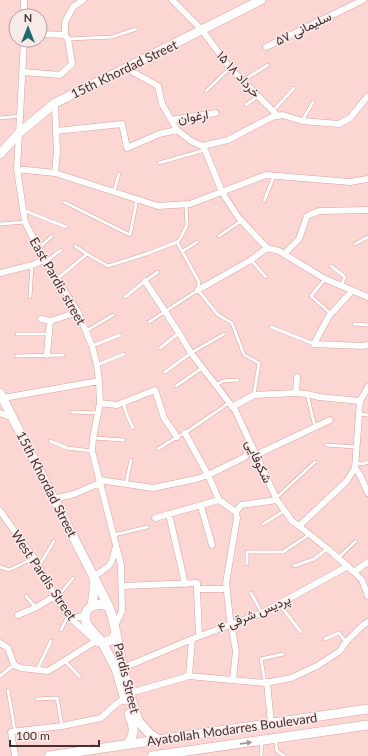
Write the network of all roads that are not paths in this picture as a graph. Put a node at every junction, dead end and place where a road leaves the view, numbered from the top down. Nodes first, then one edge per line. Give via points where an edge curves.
1 (83, 0) edge
2 (172, 0) edge
3 (259, 0) edge
4 (363, 0) edge
5 (136, 29) dead end
6 (202, 30) junction
7 (48, 35) edge
8 (67, 37) junction
9 (266, 47) dead end
10 (24, 48) edge
11 (268, 65) dead end
12 (126, 68) junction
13 (230, 68) junction
14 (22, 72) junction
15 (242, 81) junction
16 (294, 88) dead end
17 (206, 91) dead end
18 (258, 96) junction
19 (368, 96) edge
20 (313, 102) dead end
21 (56, 103) junction
22 (246, 106) dead end
23 (273, 111) junction
24 (216, 113) dead end
25 (20, 116) junction
26 (278, 116) junction
27 (0, 118) edge
28 (171, 120) junction
29 (302, 120) junction
30 (177, 130) junction
31 (56, 131) junction
32 (19, 133) junction
33 (203, 148) junction
34 (0, 154) edge
35 (159, 163) dead end
36 (16, 169) junction
37 (55, 173) junction
38 (119, 174) dead end
39 (274, 176) junction
40 (368, 178) edge
41 (114, 192) junction
42 (222, 192) junction
43 (137, 200) junction
44 (264, 201) dead end
45 (64, 202) dead end
46 (186, 205) junction
47 (23, 210) junction
48 (368, 210) edge
49 (242, 221) junction
50 (25, 222) junction
51 (0, 224) edge
52 (66, 227) dead end
53 (52, 236) dead end
54 (219, 236) dead end
55 (368, 237) edge
56 (177, 242) junction
57 (197, 242) dead end
58 (355, 244) dead end
59 (75, 246) dead end
60 (267, 248) junction
61 (38, 249) junction
62 (61, 250) dead end
63 (183, 251) junction
64 (87, 254) junction
65 (284, 254) junction
66 (251, 260) junction
67 (45, 261) junction
68 (32, 265) junction
69 (331, 266) dead end
70 (158, 272) dead end
71 (0, 273) edge
72 (266, 277) dead end
73 (57, 279) junction
74 (326, 280) junction
75 (145, 281) junction
76 (341, 286) junction
77 (198, 290) junction
78 (352, 291) junction
79 (30, 297) dead end
80 (125, 297) dead end
81 (368, 297) edge
82 (165, 311) junction
83 (78, 312) junction
84 (331, 314) junction
85 (113, 315) dead end
86 (41, 319) dead end
87 (50, 321) junction
88 (149, 322) dead end
89 (354, 324) dead end
90 (368, 325) edge
91 (271, 327) dead end
92 (86, 331) junction
93 (179, 332) junction
94 (16, 334) dead end
95 (49, 334) junction
96 (224, 334) dead end
97 (120, 335) dead end
98 (314, 344) junction
99 (368, 345) edge
100 (92, 346) junction
101 (160, 348) dead end
102 (191, 353) junction
103 (124, 354) dead end
104 (47, 355) junction
105 (63, 355) dead end
106 (16, 356) dead end
107 (97, 365) junction
108 (202, 368) junction
109 (165, 372) dead end
110 (297, 377) dead end
111 (238, 380) dead end
112 (99, 381) junction
113 (216, 385) junction
114 (176, 386) dead end
115 (368, 387) edge
116 (296, 393) junction
117 (306, 394) junction
118 (2, 395) edge
119 (254, 395) junction
120 (360, 401) junction
121 (123, 402) junction
122 (100, 403) junction
123 (231, 405) junction
124 (0, 412) edge
125 (72, 412) dead end
126 (98, 413) junction
127 (360, 414) junction
128 (368, 415) edge
129 (13, 418) junction
130 (330, 420) dead end
131 (315, 427) junction
132 (133, 428) dead end
133 (185, 433) junction
134 (177, 437) junction
135 (93, 438) junction
136 (124, 440) dead end
137 (50, 441) dead end
138 (326, 445) dead end
139 (252, 446) junction
140 (356, 447) junction
141 (158, 449) dead end
142 (92, 451) junction
143 (256, 455) junction
144 (131, 460) dead end
145 (315, 462) dead end
146 (368, 462) edge
147 (355, 465) junction
148 (208, 475) junction
149 (100, 481) junction
150 (126, 484) junction
151 (368, 493) edge
152 (54, 499) junction
153 (276, 499) junction
154 (219, 500) junction
155 (201, 506) junction
156 (284, 510) junction
157 (0, 511) edge
158 (236, 512) junction
159 (169, 514) junction
160 (154, 518) dead end
161 (263, 524) dead end
162 (299, 526) junction
163 (147, 527) dead end
164 (310, 534) junction
165 (114, 535) junction
166 (54, 541) dead end
167 (356, 541) dead end
168 (212, 544) dead end
169 (115, 545) junction
170 (328, 549) junction
171 (34, 558) junction
172 (338, 558) junction
173 (368, 562) edge
174 (247, 564) dead end
175 (38, 566) junction
176 (294, 566) dead end
177 (348, 566) junction
178 (0, 567) edge
179 (354, 572) junction
180 (94, 576) junction
181 (73, 578) dead end
182 (186, 584) junction
183 (122, 586) junction
184 (227, 588) junction
185 (197, 589) junction
186 (251, 593) dead end
187 (26, 596) dead end
188 (368, 596) edge
189 (56, 597) junction
190 (279, 604) junction
191 (92, 606) junction
192 (109, 607) junction
193 (35, 608) junction
194 (262, 613) junction
195 (18, 615) dead end
196 (86, 615) junction
197 (68, 616) junction
198 (368, 622) edge
199 (230, 625) junction
200 (116, 629) junction
201 (61, 630) dead end
202 (301, 632) dead end
203 (196, 637) junction
204 (325, 639) dead end
205 (51, 641) dead end
206 (99, 642) junction
207 (346, 642) junction
208 (0, 643) edge
209 (283, 654) dead end
210 (65, 661) junction
211 (14, 665) junction
212 (123, 668) junction
213 (37, 670) junction
214 (0, 676) edge
215 (189, 676) junction
216 (80, 678) dead end
217 (233, 680) junction
218 (266, 682) junction
219 (8, 690) dead end
220 (127, 696) junction
221 (37, 699) dead end
222 (368, 709) edge
223 (271, 723) junction
224 (368, 725) edge
225 (62, 726) junction
226 (220, 730) junction
227 (15, 732) junction
228 (275, 738) junction
229 (158, 739) junction
230 (262, 740) junction
231 (128, 745) junction
232 (222, 746) junction
233 (201, 753) edge
234 (15, 756) edge
235 (49, 756) edge
236 (152, 756) edge
237 (261, 756) edge
238 (284, 756) edge

1 - 8 street via 73,7 65,22
2 - 6 street, ۱۵ خرداد ۱۸
3 - 6 street, 15th Khordad Street
4 - 9 street, سلیمانی ۵۷
5 - 8 lane via 112,37
6 - 12 street, 15th Khordad Street
6 - 13 street, ۱۵ خرداد ۱۸
7 - 8 street
8 - 14 street via 72,64 60,76
10 - 14 street, East Pardis street
11 - 15 lane
12 - 21 street, 15th Khordad Street
12 - 28 street via 158,86 162,104
13 - 15 street, ۱۵ خرداد ۱۸
13 - 17 lane
14 - 25 street, East Pardis street
15 - 18 street, ۱۵ خرداد ۱۸
16 - 23 lane
18 - 22 lane
18 - 23 street, ۱۵ خرداد ۱۸
19 - 29 street via 350,118 339,124
20 - 29 lane
21 - 31 street
21 - 32 street, 15th Khordad Street
23 - 26 street, ۱۵ خرداد ۱۸
24 - 28 street, ارغوان
25 - 27 lane
25 - 32 street, East Pardis street
26 - 29 street
26 - 33 street via 272,116 228,140
28 - 30 street
30 - 31 street via 127,148 122,124
30 - 33 street
31 - 37 street via 58,151
32 - 34 street, 15th Khordad Street
32 - 36 street, East Pardis street
33 - 35 lane
33 - 42 street
36 - 37 street
36 - 47 street, East Pardis street
37 - 41 street
38 - 41 lane
39 - 40 street via 350,182
39 - 42 street via 266,175
39 - 44 lane
41 - 43 street
42 - 46 street
42 - 49 street
43 - 45 lane via 130,235
43 - 46 street via 158,206
46 - 56 lane via 187,225
47 - 50 street, East Pardis street
47 - 52 lane
48 - 65 street via 319,211 306,216 300,239
49 - 54 lane
49 - 60 street
50 - 51 lane
50 - 61 street, East Pardis street
53 - 61 lane
55 - 58 lane
56 - 63 lane
56 - 64 lane via 108,266
57 - 63 lane
59 - 64 lane
60 - 65 street
60 - 66 street
61 - 67 street, East Pardis street
62 - 67 lane
63 - 77 lane via 199,282
64 - 73 lane
65 - 74 street
66 - 72 lane
66 - 77 street
67 - 68 street
67 - 73 street, East Pardis street
68 - 71 street
68 - 79 lane
69 - 76 lane via 345,277
70 - 75 lane
73 - 83 street, East Pardis street
74 - 76 street
74 - 84 lane via 311,296
75 - 80 lane
75 - 82 street, شکوفایی
76 - 78 street
77 - 82 lane
77 - 119 lane via 218,315 232,323 244,355 260,363
78 - 81 street
78 - 84 street
82 - 88 lane
82 - 93 street, شکوفایی
83 - 87 street
83 - 92 street, East Pardis street
84 - 98 street
85 - 92 lane
86 - 87 street
87 - 95 street
89 - 90 lane
91 - 98 lane
92 - 100 street, East Pardis street
93 - 101 lane
93 - 102 street, شکوفایی
94 - 95 lane
95 - 104 street
96 - 102 lane
97 - 100 lane
98 - 99 street
100 - 107 street, East Pardis street
102 - 108 street, شکوفایی
102 - 109 lane
103 - 107 lane
104 - 105 lane
104 - 106 lane
107 - 112 street, East Pardis street
108 - 113 street, شکوفایی
108 - 114 lane
110 - 116 street
111 - 113 lane via 223,381
112 - 118 street
112 - 122 street, East Pardis street
113 - 123 street, شکوفایی
115 - 120 street
116 - 117 street
116 - 119 street
117 - 120 street
117 - 131 lane
118 - 129 street, 15th Khordad Street
119 - 123 street
120 - 127 street
121 - 122 street via 117,405
121 - 132 lane
121 - 134 street via 155,390 164,418
122 - 126 street, East Pardis street
123 - 133 lane
123 - 139 street, شکوفایی
124 - 129 street
125 - 126 lane
126 - 135 street, East Pardis street
127 - 128 lane
127 - 140 street
129 - 152 street, 15th Khordad Street
130 - 131 street
131 - 143 street
133 - 134 lane
133 - 148 street
134 - 141 lane
135 - 136 lane
135 - 142 street, East Pardis street
137 - 142 lane via 67,448
138 - 140 lane
139 - 143 street, شکوفایی
139 - 148 street via 245,458
140 - 147 street
142 - 149 street, East Pardis street
143 - 153 street, شکوفایی
144 - 150 lane
145 - 153 lane
146 - 147 lane
147 - 151 street
147 - 162 street via 346,482
148 - 150 street via 153,488
148 - 154 street
149 - 150 street
149 - 152 street via 74,494
149 - 165 street, East Pardis street
152 - 180 street, 15th Khordad Street
153 - 156 street, شکوفایی
153 - 158 street via 241,505
154 - 155 street
154 - 158 street
155 - 159 street
155 - 168 street
156 - 161 lane
156 - 162 street, شکوفایی
157 - 171 street, West Pardis Street
158 - 184 street
159 - 160 street
159 - 182 street
162 - 164 street, شکوفایی
163 - 165 lane
164 - 170 street, شکوفایی
164 - 174 lane via 283,552 247,552
165 - 169 street, East Pardis street
166 - 175 lane
167 - 172 lane
169 - 180 street via 108,568
169 - 183 street via 121,565
170 - 172 street, شکوفایی
170 - 176 lane via 314,560
171 - 175 street, West Pardis Street
171 - 178 lane via 9,570
172 - 177 street, شکوفایی
173 - 179 street
175 - 189 street, West Pardis Street
177 - 179 street, شکوفایی
177 - 190 street, پردیس شرقی ۴
179 - 188 street, شکوفایی via 362,580
180 - 191 street
180 - 192 street, 15th Khordad Street
181 - 189 lane
182 - 183 street
182 - 185 street via 197,583
183 - 200 street via 122,610
184 - 185 street
184 - 199 street
185 - 203 street
186 - 194 lane
187 - 193 lane
189 - 193 street
189 - 197 street, West Pardis Street
190 - 194 street, پردیس شرقی ۴
190 - 202 lane
191 - 192 street via 104,604
191 - 196 street
192 - 200 street
193 - 195 street
194 - 199 street, پردیس شرقی ۴
196 - 197 street
196 - 206 street via 88,626
197 - 201 lane
197 - 206 street, West Pardis Street
198 - 207 street
199 - 203 street, پردیس شرقی ۴
199 - 217 street via 236,651
200 - 206 street via 113,639
200 - 212 street, Pardis Street
203 - 212 street, پردیس شرقی ۴
203 - 215 street
204 - 207 lane via 339,633
205 - 213 lane
206 - 210 street
206 - 220 street, Pardis Street via 109,654
207 - 218 street via 340,651 317,666 291,678
208 - 211 street via 8,648
209 - 218 lane via 261,659
210 - 213 street via 48,671
210 - 216 lane
211 - 213 street
211 - 214 lane
212 - 220 street, Pardis Street
215 - 217 street
215 - 220 street
217 - 218 street
218 - 223 street
219 - 227 lane
220 - 225 street via 101,718
220 - 229 street, Pardis Street via 138,722
220 - 231 street, Pardis Street via 133,724 133,736
221 - 225 lane via 57,698
222 - 223 street, Ayatollah Modarres Boulevard
223 - 226 street, Ayatollah Modarres Boulevard
224 - 228 street, Ayatollah Modarres Boulevard
225 - 227 street
226 - 229 street, Ayatollah Modarres Boulevard
226 - 232 street
227 - 234 street via 11,732
228 - 230 street, Ayatollah Modarres Boulevard
228 - 238 lane via 277,751
229 - 231 street, Ayatollah Modarres Boulevard
232 -> 230 street, Ayatollah Modarres Boulevard
230 - 237 lane
231 - 235 street, Ayatollah Modarres Boulevard
232 - 233 street, Ayatollah Modarres Boulevard
233 - 236 street, Ayatollah Modarres Boulevard

